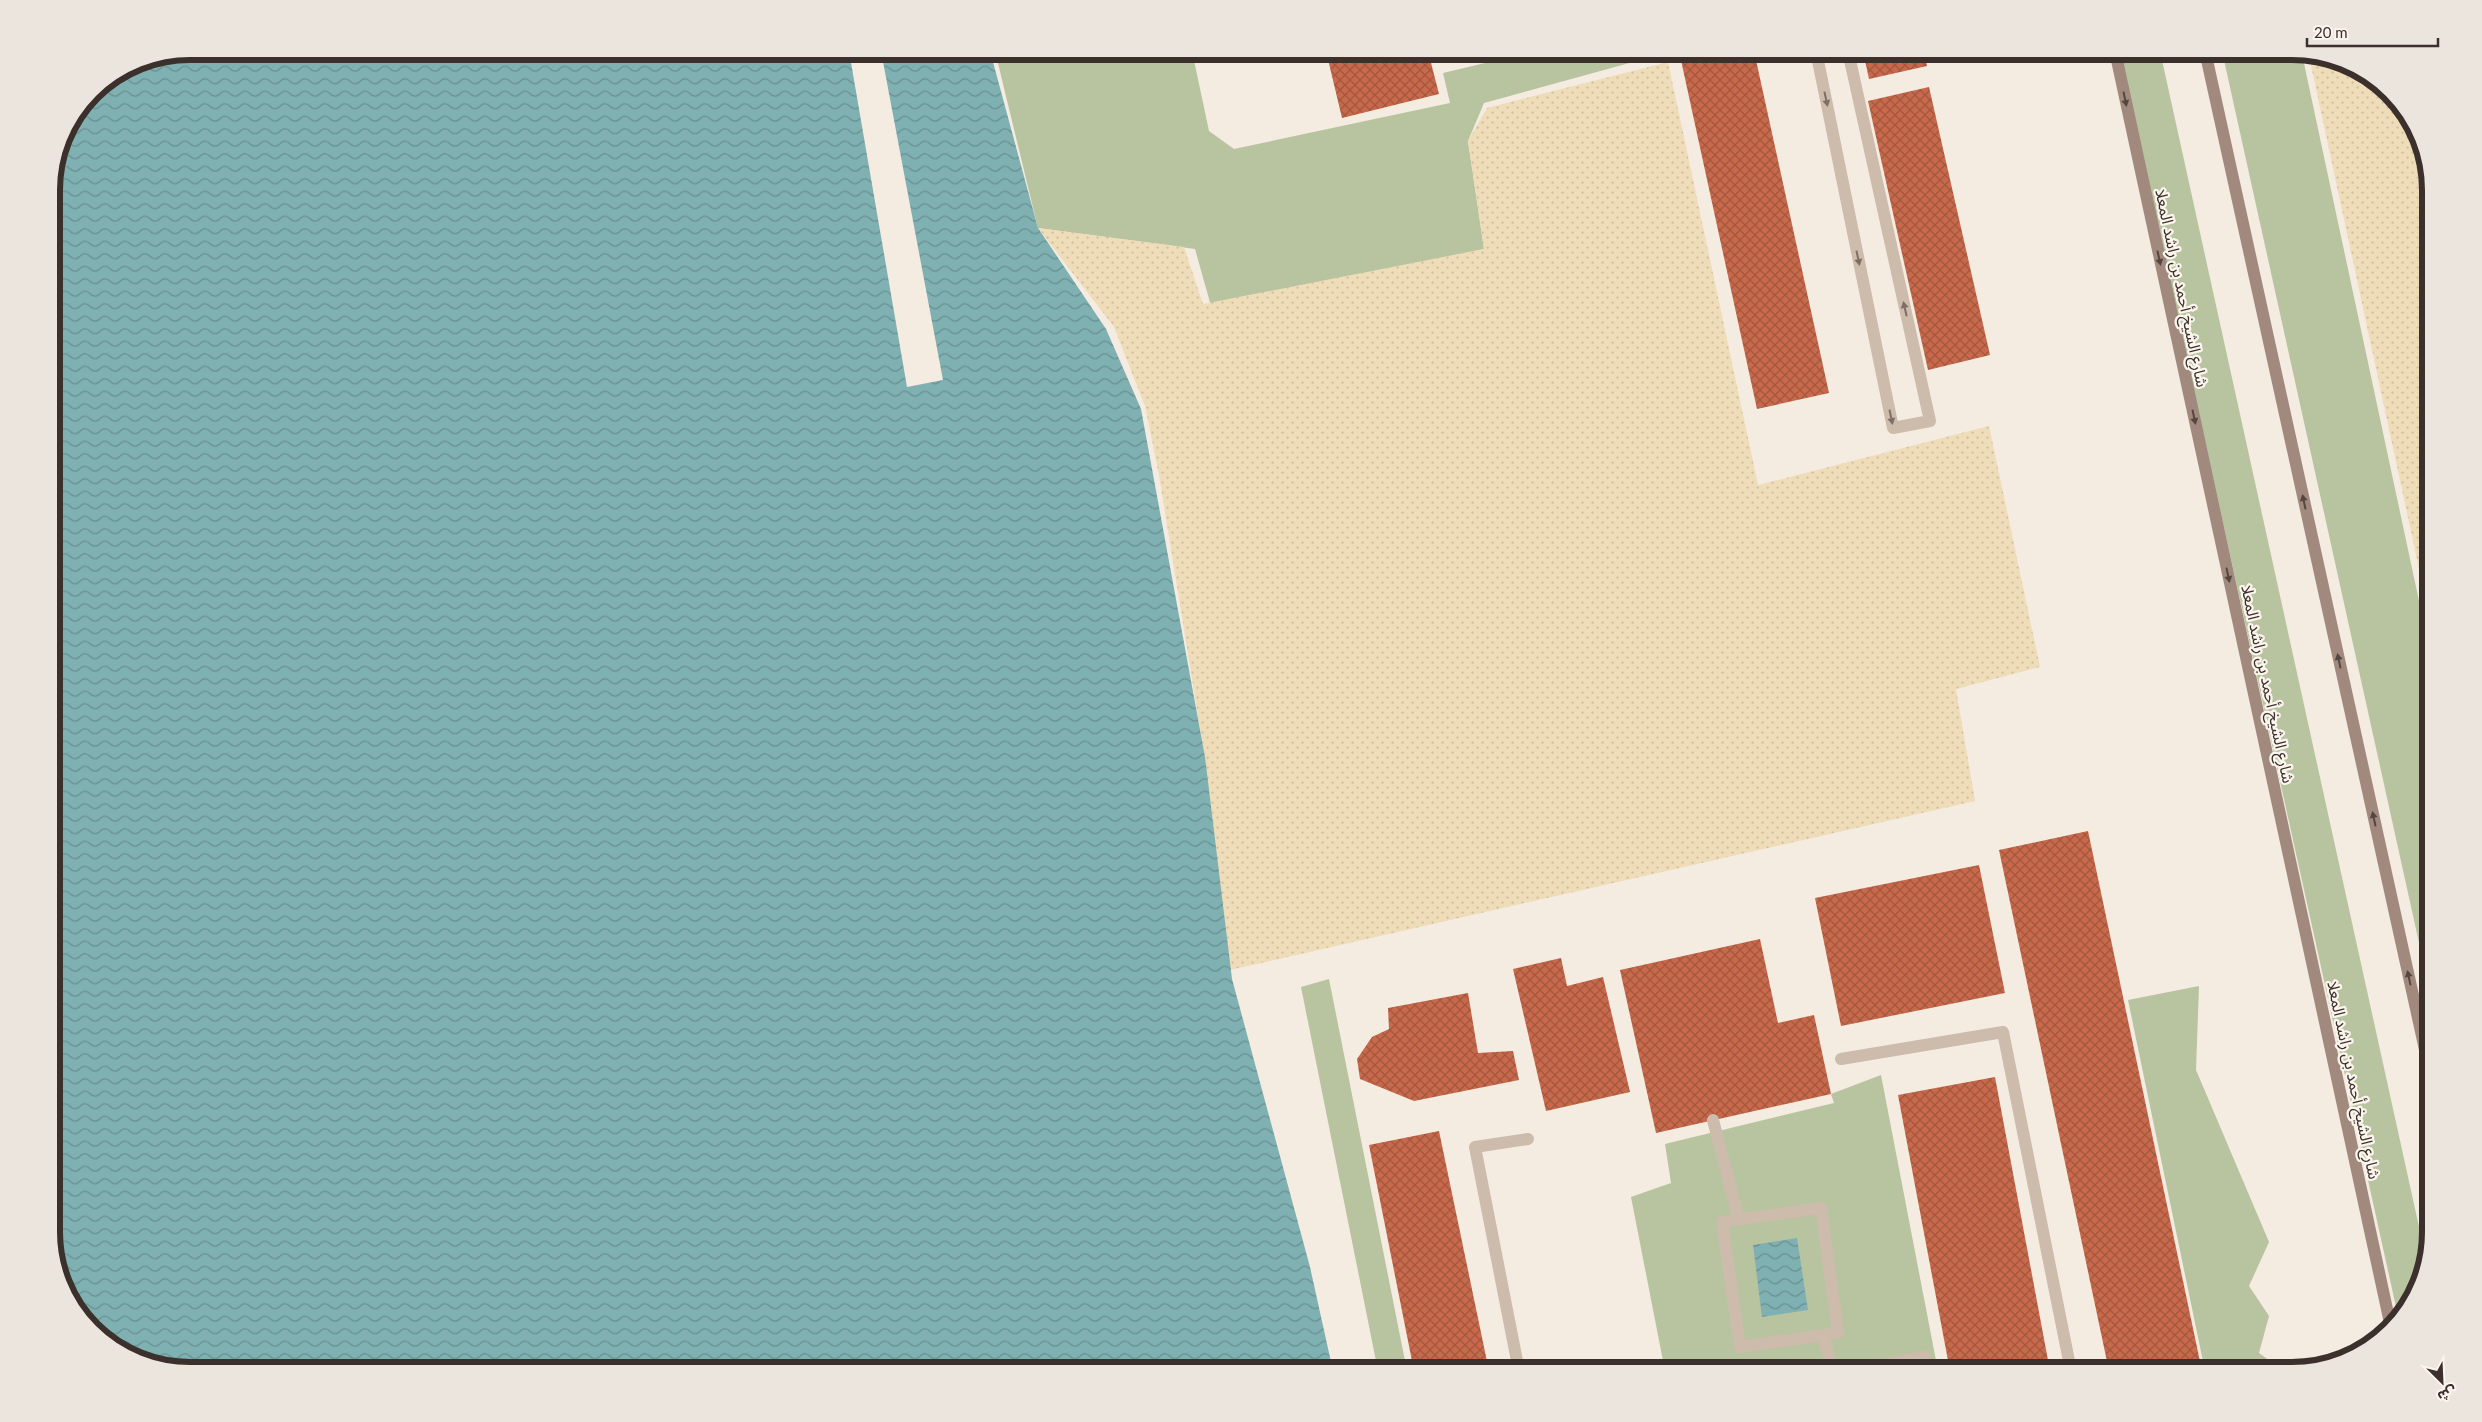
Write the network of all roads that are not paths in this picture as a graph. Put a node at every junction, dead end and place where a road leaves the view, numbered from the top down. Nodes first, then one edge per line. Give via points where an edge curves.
1 (1818, 60) edge
2 (1850, 60) edge
3 (2116, 60) edge
4 (2207, 60) edge
5 (2422, 1036) edge
6 (1841, 1059) dead end
7 (1713, 1120) dead end
8 (1528, 1139) dead end
9 (1739, 1220) junction
10 (2389, 1318) edge
11 (1823, 1335) junction
12 (1924, 1357) dead end
13 (1517, 1362) edge
14 (1830, 1362) edge
15 (1898, 1362) edge
16 (2069, 1362) edge

1 -> 2 street via 1893,428 1930,421
3 -> 10 main road, شارع الشيخ أحمد بن راشد المعلا
5 -> 4 main road
6 - 16 street via 2003,1032
7 - 9 street
8 - 13 street via 1475,1147
9 - 11 street via 1821,1208 1838,1333
9 - 11 street via 1722,1222 1740,1347
11 - 14 street
12 - 15 street

